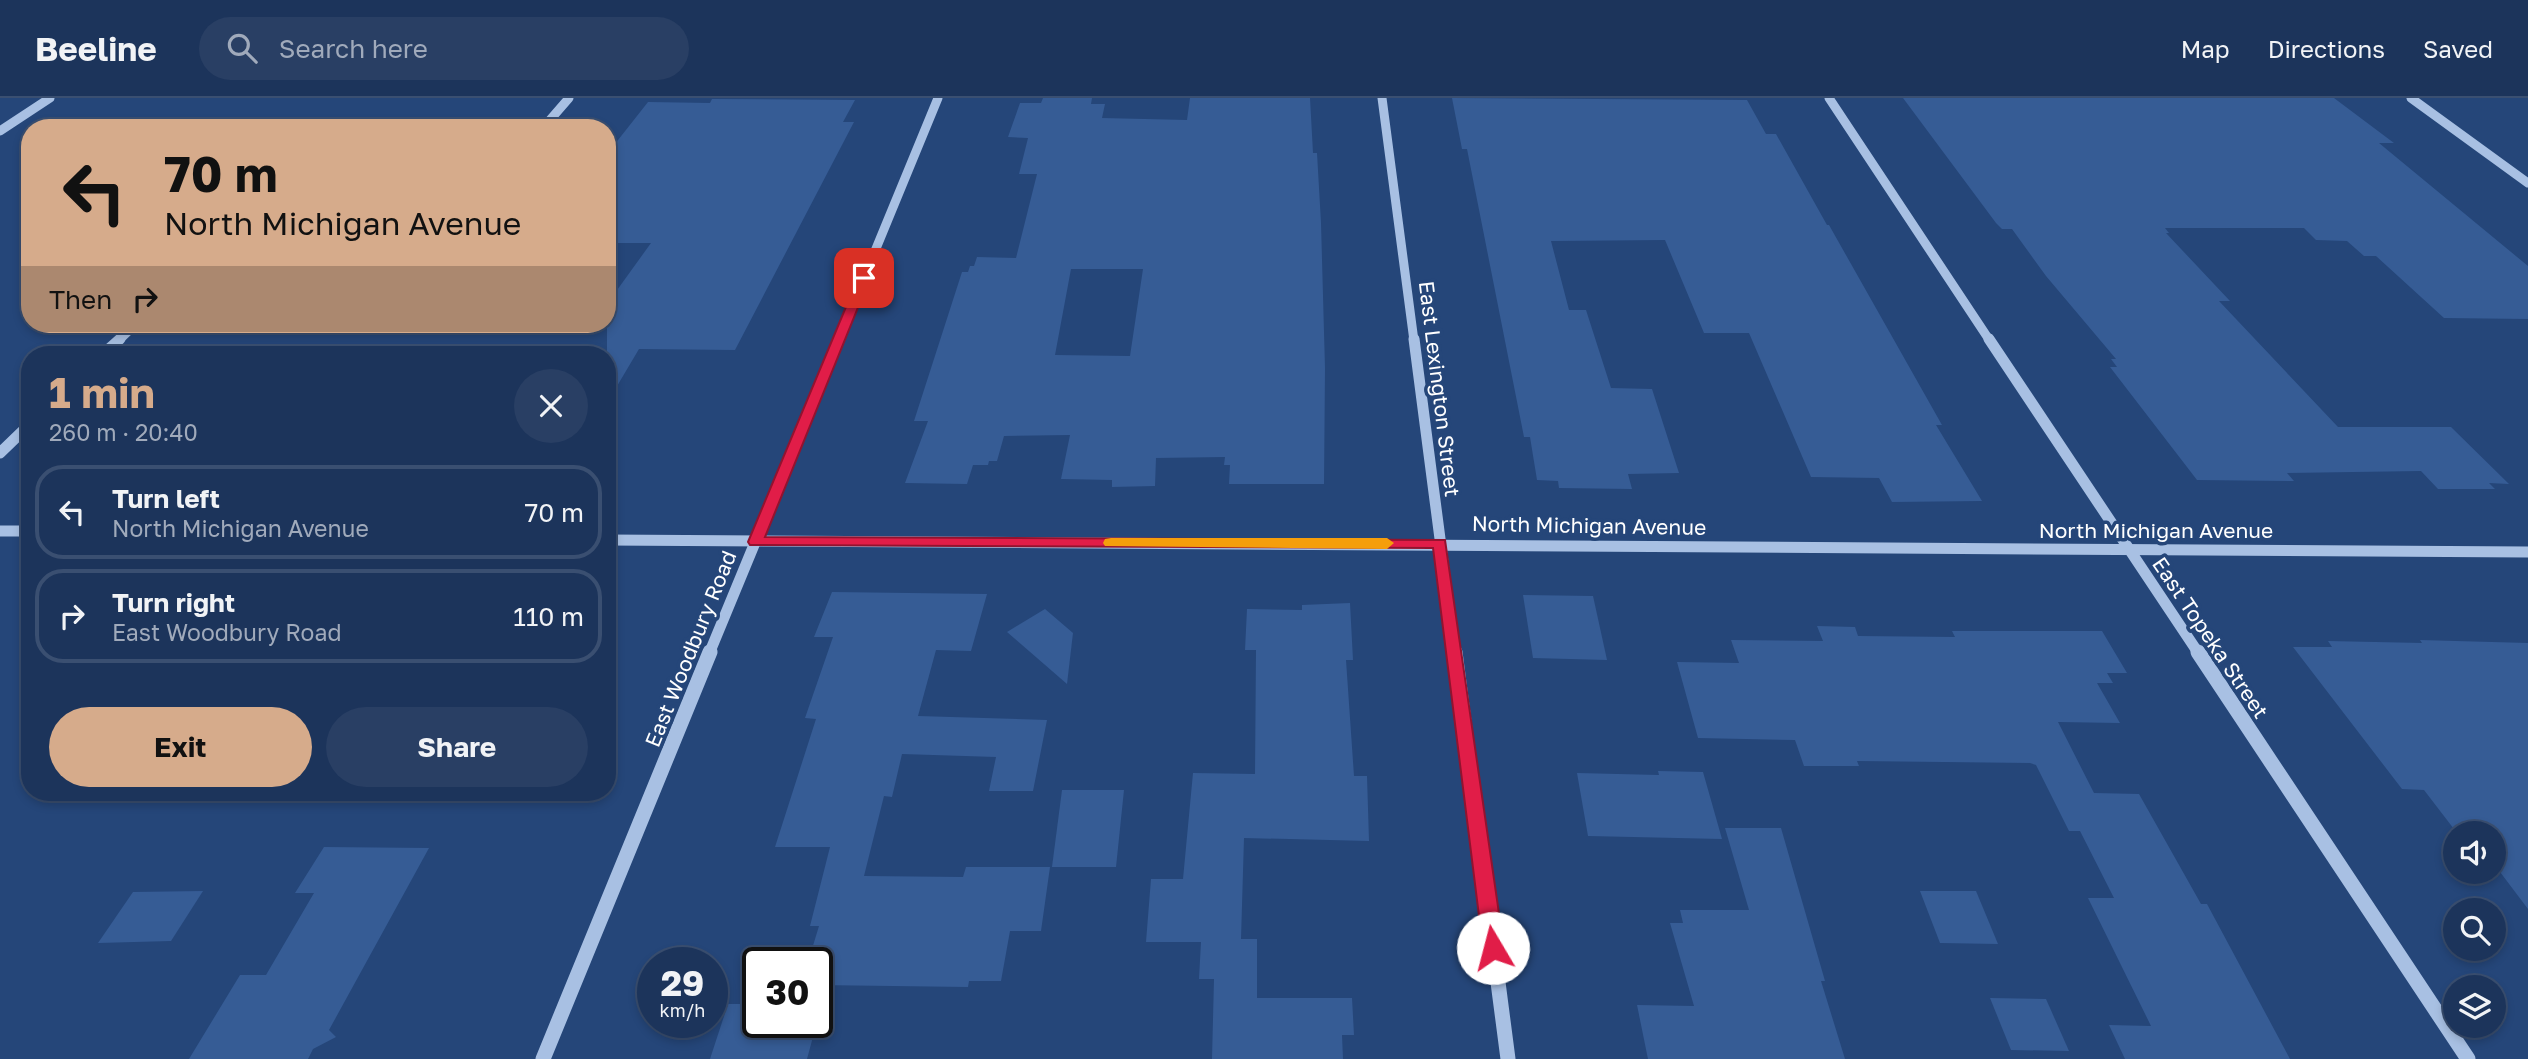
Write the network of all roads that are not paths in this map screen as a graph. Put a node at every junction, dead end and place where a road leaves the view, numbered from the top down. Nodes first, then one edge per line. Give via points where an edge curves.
1 (50, 98) edge
2 (569, 98) edge
3 (938, 98) edge
4 (1382, 98) edge
5 (1829, 98) edge
6 (2411, 98) edge
7 (551, 119) edge
8 (0, 131) edge
9 (2528, 183) edge
10 (126, 333) edge
11 (112, 346) edge
12 (21, 433) edge
13 (0, 453) edge
14 (0, 531) edge
15 (21, 531) edge
16 (616, 540) edge
17 (756, 542) junction
18 (1440, 543) junction
19 (2128, 550) junction
20 (2528, 552) edge
21 (543, 1059) edge
22 (1508, 1059) edge
23 (2468, 1059) edge

1 - 8 street
2 - 7 street
3 - 17 street, East Woodbury Road
4 - 18 street, East Lexington Street
5 - 19 street, East Topeka Street
6 - 9 street
10 - 11 street
12 - 13 street
14 - 15 street
16 - 17 street, North Michigan Avenue
17 - 18 street, North Michigan Avenue
17 - 21 street, East Woodbury Road
18 - 19 street, North Michigan Avenue
18 - 22 street, East Lexington Street
19 - 20 street, North Michigan Avenue
19 - 23 street, East Topeka Street

